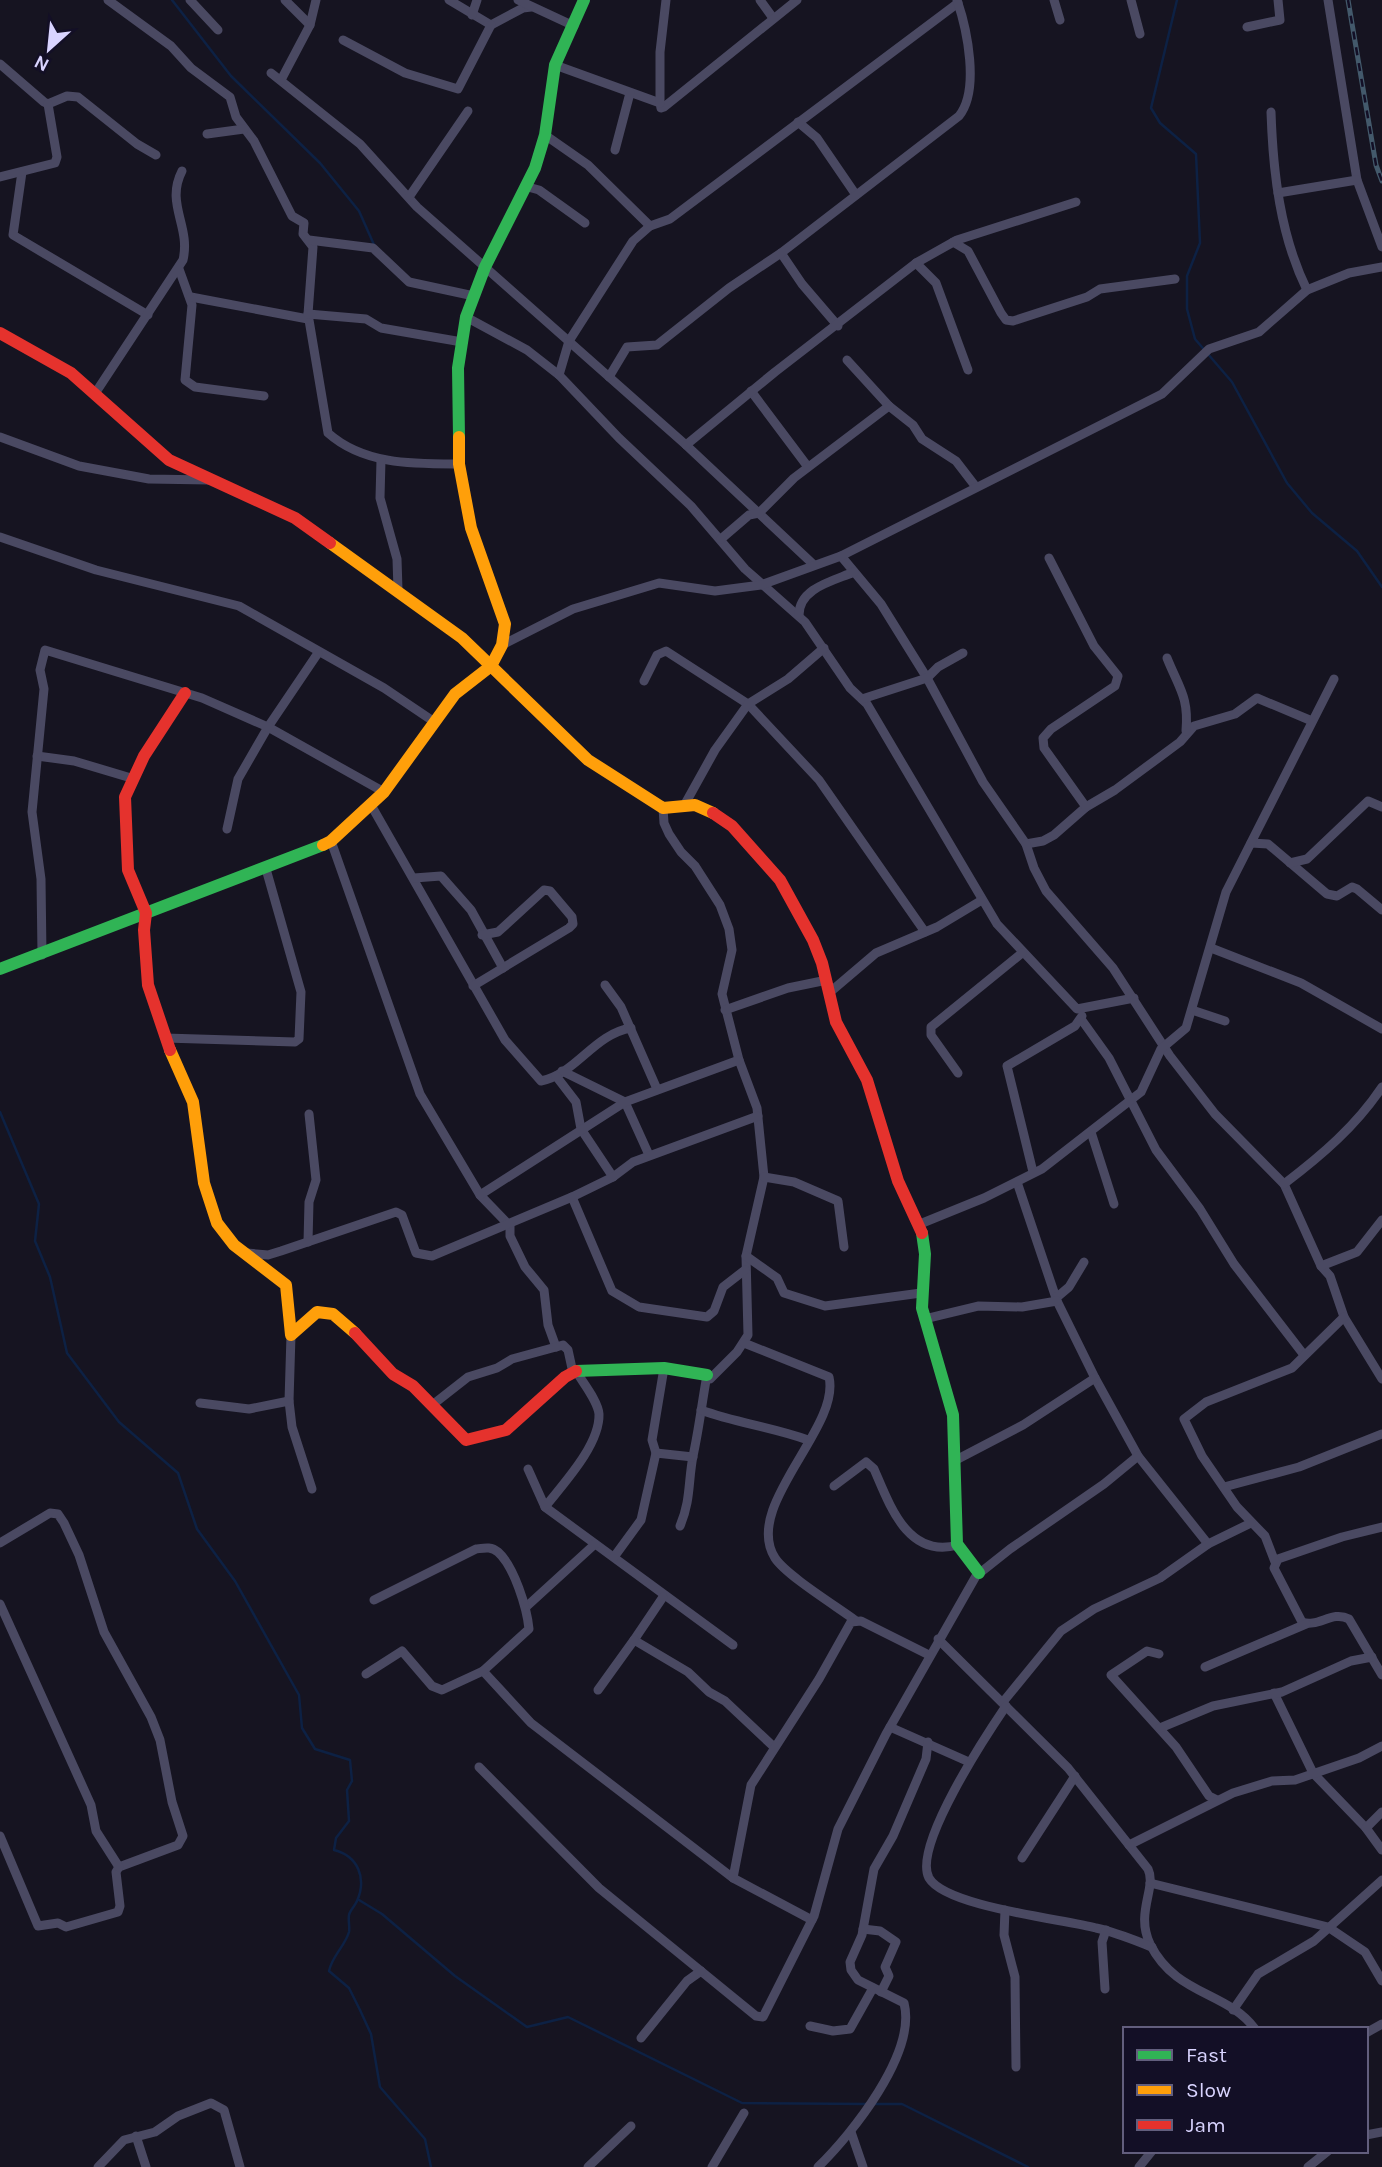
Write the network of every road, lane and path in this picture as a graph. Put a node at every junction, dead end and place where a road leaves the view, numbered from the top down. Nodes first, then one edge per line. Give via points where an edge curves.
1 (108, 0) edge
2 (190, 0) edge
3 (285, 0) edge
4 (316, 0) edge
5 (449, 0) edge
6 (477, 0) edge
7 (518, 0) edge
8 (584, 0) edge
9 (666, 0) edge
10 (760, 0) edge
11 (797, 0) edge
12 (1054, 0) edge
13 (1131, 0) edge
14 (1278, 0) edge
15 (1328, 0) edge
16 (958, 1) edge
17 (531, 7) junction
18 (472, 15) junction
19 (774, 18) junction
20 (1060, 20) dead end
21 (310, 25) junction
22 (491, 25) junction
23 (574, 26) junction
24 (1247, 27) dead end
25 (218, 30) dead end
26 (1140, 34) dead end
27 (343, 40) dead end
28 (0, 64) edge
29 (555, 65) junction
30 (271, 73) dead end
31 (281, 80) junction
32 (238, 93) dead end
33 (630, 93) junction
34 (227, 94) junction
35 (660, 103) junction
36 (48, 104) junction
37 (468, 111) dead end
38 (1271, 111) dead end
39 (798, 122) junction
40 (244, 129) junction
41 (207, 134) dead end
42 (545, 135) junction
43 (615, 150) dead end
44 (156, 155) dead end
45 (182, 170) dead end
46 (22, 172) junction
47 (0, 177) edge
48 (1357, 180) junction
49 (528, 187) junction
50 (1278, 193) junction
51 (856, 195) junction
52 (409, 198) junction
53 (1076, 202) dead end
54 (585, 223) dead end
55 (650, 226) junction
56 (309, 240) junction
57 (953, 243) junction
58 (1382, 247) edge
59 (781, 253) junction
60 (916, 263) junction
61 (485, 267) junction
62 (1382, 267) edge
63 (179, 268) junction
64 (1175, 279) dead end
65 (1307, 290) junction
66 (474, 296) junction
67 (191, 297) junction
68 (148, 315) junction
69 (308, 317) junction
70 (466, 317) junction
71 (838, 326) junction
72 (0, 333) edge
73 (569, 341) junction
74 (462, 342) junction
75 (847, 360) dead end
76 (968, 370) dead end
77 (559, 375) junction
78 (609, 377) junction
79 (751, 391) junction
80 (96, 392) junction
81 (264, 396) dead end
82 (889, 406) junction
83 (0, 437) edge
84 (686, 445) junction
85 (381, 460) junction
86 (459, 464) junction
87 (808, 467) junction
88 (218, 480) junction
89 (976, 487) junction
90 (759, 513) junction
91 (0, 537) edge
92 (721, 539) junction
93 (841, 556) junction
94 (1049, 558) dead end
95 (814, 565) junction
96 (854, 572) junction
97 (761, 585) junction
98 (398, 590) junction
99 (799, 615) junction
100 (502, 645) junction
101 (824, 648) junction
102 (318, 653) junction
103 (962, 653) dead end
104 (1167, 657) dead end
105 (491, 666) junction
106 (927, 678) junction
107 (1334, 679) dead end
108 (644, 681) dead end
109 (185, 693) junction
110 (862, 699) junction
111 (748, 705) junction
112 (433, 722) junction
113 (1312, 722) junction
114 (268, 727) junction
115 (1186, 731) junction
116 (37, 756) junction
117 (131, 778) junction
118 (384, 792) junction
119 (685, 804) junction
120 (371, 805) junction
121 (1086, 807) junction
122 (1382, 807) edge
123 (663, 808) junction
124 (227, 829) dead end
125 (331, 841) junction
126 (1251, 843) junction
127 (1026, 844) junction
128 (1290, 863) junction
129 (266, 869) junction
130 (414, 878) junction
131 (982, 900) junction
132 (1382, 910) edge
133 (146, 913) junction
134 (925, 932) junction
135 (482, 935) junction
136 (1211, 948) junction
137 (1022, 953) junction
138 (42, 955) junction
139 (503, 968) junction
140 (0, 969) edge
141 (605, 985) dead end
142 (473, 986) junction
143 (828, 987) junction
144 (1134, 998) junction
145 (1077, 1009) junction
146 (725, 1010) junction
147 (1192, 1010) junction
148 (1081, 1020) junction
149 (1226, 1021) dead end
150 (631, 1028) junction
151 (1382, 1029) edge
152 (166, 1038) junction
153 (1163, 1046) junction
154 (739, 1060) junction
155 (958, 1073) dead end
156 (559, 1074) junction
157 (1382, 1087) edge
158 (657, 1089) junction
159 (625, 1101) junction
160 (1130, 1102) junction
161 (309, 1114) dead end
162 (758, 1116) junction
163 (582, 1129) junction
164 (1091, 1132) junction
165 (649, 1155) junction
166 (1033, 1172) junction
167 (613, 1177) junction
168 (764, 1177) junction
169 (1017, 1182) junction
170 (1284, 1184) junction
171 (480, 1195) junction
172 (572, 1197) junction
173 (1114, 1204) dead end
174 (1382, 1220) edge
175 (920, 1224) junction
176 (510, 1226) junction
177 (307, 1242) junction
178 (844, 1247) dead end
179 (247, 1253) junction
180 (746, 1256) junction
181 (1084, 1262) dead end
182 (1321, 1266) junction
183 (745, 1270) junction
184 (921, 1293) junction
185 (1056, 1300) junction
186 (1344, 1317) junction
187 (924, 1319) junction
188 (291, 1335) junction
189 (744, 1343) junction
190 (556, 1347) junction
191 (1304, 1355) junction
192 (664, 1368) junction
193 (575, 1372) junction
194 (706, 1375) junction
195 (1095, 1378) junction
196 (1382, 1378) edge
197 (289, 1401) junction
198 (200, 1402) dead end
199 (431, 1406) junction
200 (701, 1410) junction
201 (1382, 1434) edge
202 (808, 1440) junction
203 (656, 1454) junction
204 (1138, 1456) junction
205 (693, 1457) junction
206 (956, 1460) junction
207 (528, 1469) dead end
208 (834, 1486) dead end
209 (1224, 1487) junction
210 (312, 1489) dead end
211 (545, 1507) junction
212 (1251, 1522) junction
213 (680, 1526) dead end
214 (1382, 1527) edge
215 (0, 1543) edge
216 (595, 1544) junction
217 (1208, 1544) junction
218 (958, 1545) junction
219 (614, 1558) junction
220 (1275, 1562) junction
221 (979, 1573) junction
222 (663, 1597) junction
223 (374, 1600) dead end
224 (0, 1604) edge
225 (526, 1607) junction
226 (855, 1620) junction
227 (1306, 1624) junction
228 (938, 1639) junction
229 (634, 1640) junction
230 (733, 1645) dead end
231 (1159, 1654) dead end
232 (929, 1655) junction
233 (1372, 1657) junction
234 (1205, 1667) dead end
235 (483, 1671) junction
236 (366, 1674) dead end
237 (1382, 1675) edge
238 (598, 1690) dead end
239 (1274, 1693) junction
240 (1004, 1704) junction
241 (890, 1727) junction
242 (1160, 1728) junction
243 (929, 1742) junction
244 (774, 1746) junction
245 (1382, 1746) edge
246 (969, 1762) junction
247 (479, 1767) dead end
248 (1313, 1773) junction
249 (1075, 1776) junction
250 (1217, 1800) junction
251 (1382, 1812) edge
252 (1366, 1828) junction
253 (0, 1836) edge
254 (1129, 1845) junction
255 (1382, 1850) edge
256 (1022, 1858) dead end
257 (119, 1867) junction
258 (733, 1878) junction
259 (1382, 1880) edge
260 (1150, 1883) junction
261 (1005, 1910) junction
262 (812, 1920) junction
263 (1328, 1927) junction
264 (863, 1929) junction
265 (1106, 1930) junction
266 (1152, 1947) junction
267 (701, 1971) junction
268 (1382, 1981) edge
269 (1105, 1989) dead end
270 (877, 1990) junction
271 (1233, 2010) junction
272 (810, 2026) dead end
273 (1253, 2027) edge
274 (641, 2038) dead end
275 (1016, 2067) dead end
276 (744, 2113) dead end
277 (631, 2126) dead end
278 (851, 2132) junction
279 (136, 2136) junction
280 (1150, 2153) edge
281 (1326, 2153) edge
282 (98, 2167) edge
283 (146, 2167) edge
284 (240, 2167) edge
285 (588, 2167) edge
286 (712, 2167) edge
287 (818, 2167) edge
288 (863, 2167) edge
289 (1139, 2167) edge
290 (1308, 2167) edge

1 - 34 street
2 - 25 street
3 - 21 street
4 - 21 street
5 - 18 street
6 - 18 street
7 - 17 street
8 - 23 street
9 - 35 street
10 - 19 street
11 - 19 street
12 - 20 street
13 - 26 street
14 - 24 street via 1280,20
15 - 48 street
16 - 39 street
16 - 51 street via 970,44 965,110
17 - 22 street
17 - 23 street
18 - 22 street
19 - 35 street via 679,97 661,108
21 - 31 street
22 - 27 street via 458,89 405,73
23 - 29 street
28 - 36 street
29 - 33 street
29 - 42 street
30 - 31 street
31 - 52 street via 360,144
32 - 34 street
33 - 35 street
33 - 43 street
34 - 40 street
36 - 44 street via 78,96
36 - 46 street via 57,160 52,166
37 - 52 street
38 - 50 street
39 - 51 street via 817,138
39 - 55 street via 670,219
40 - 41 street
40 - 56 street via 292,216 304,223 303,234
42 - 49 street
42 - 55 street via 587,165
45 - 63 street via 173,196 185,243
46 - 47 street
46 - 68 street via 13,235
48 - 50 street
48 - 58 street
49 - 54 street
49 - 61 street
50 - 65 street via 1289,247
51 - 59 street
52 - 61 street
53 - 57 street
55 - 73 street via 619,261
56 - 66 street via 373,248 410,282
56 - 69 street via 313,247
57 - 60 street
57 - 64 street via 968,251 1006,320 1087,297 1100,289
59 - 71 street
59 - 78 street via 657,345 627,347
60 - 71 street
60 - 76 street via 936,283
61 - 66 street
61 - 73 street
62 - 65 street via 1349,273
63 - 67 street
63 - 68 street
65 - 89 street via 1259,332 1212,347 1162,394
66 - 70 street
67 - 69 street
67 - 81 street via 185,380 195,387
68 - 80 street
69 - 74 street via 366,320 381,328
69 - 85 street via 326,430
70 - 74 street
70 - 77 street via 527,350
71 - 79 street
72 - 80 street
73 - 77 street
73 - 78 street
74 - 86 street
75 - 82 street
77 - 92 street
78 - 84 street
79 - 84 street
79 - 87 street
80 - 88 street via 161,455
82 - 87 street
82 - 89 street via 934,449 956,461
83 - 88 street via 79,467 149,479
84 - 90 street
85 - 86 street via 407,465
85 - 98 street via 380,498 397,559
86 - 100 street via 471,528 502,610
87 - 90 street
88 - 98 street via 295,517
89 - 93 street
90 - 92 street via 749,515
90 - 95 street
91 - 102 street via 96,570 239,606
92 - 97 street
93 - 95 street
93 - 96 street
94 - 121 street via 1094,646 1118,676 1115,686 1043,738 1044,748
95 - 97 street
96 - 99 street via 806,594
96 - 106 street via 881,604
97 - 99 street
97 - 100 street via 715,591 659,583 573,609
98 - 105 street via 463,638
99 - 101 street
100 - 105 street
101 - 110 street
101 - 111 street
102 - 112 street via 384,688
102 - 114 street
103 - 106 street
104 - 115 street via 1184,690
105 - 112 street via 456,694
105 - 123 street via 588,760
106 - 110 street
106 - 127 street via 983,782
107 - 113 street
108 - 111 street via 657,655 666,651
109 - 114 street
109 - 116 street via 45,650
109 - 117 street
110 - 131 street
111 - 119 street via 715,750
111 - 134 street via 819,780
112 - 118 street
113 - 115 street via 1257,698 1235,714 1201,722
113 - 126 street
114 - 118 street
114 - 124 street via 238,779
115 - 121 street via 1180,741
116 - 117 street via 74,761
116 - 138 street via 32,812 41,878
117 - 133 street via 125,797 127,856
118 - 120 street
119 - 123 street
119 - 143 street via 718,815 768,863 803,918
120 - 125 street
120 - 130 street
121 - 127 street via 1054,835
122 - 128 street via 1368,801 1307,859
123 - 146 street via 669,834 720,905 729,929 732,950 723,985
125 - 129 street
125 - 171 street via 420,1094
126 - 128 street via 1268,844
126 - 136 street via 1226,892
127 - 144 street via 1046,891
128 - 132 street via 1327,894 1337,896 1352,887
129 - 133 street
129 - 152 street via 301,992 299,1039
130 - 135 street via 441,876 471,910
130 - 142 street
131 - 134 street
131 - 137 street
133 - 138 street
133 - 152 street via 148,985
134 - 143 street via 876,953
135 - 139 street
135 - 139 street via 498,932 544,891 550,891 572,917 569,928
136 - 147 street
136 - 151 street via 1301,983
137 - 145 street
137 - 155 street via 931,1027 931,1035
138 - 140 street
139 - 142 street
141 - 150 street
142 - 156 street via 505,1040 534,1076 541,1081
143 - 146 street via 788,988
143 - 175 street via 840,1031 867,1080 904,1197
144 - 145 street
144 - 153 street
145 - 148 street
146 - 154 street
147 - 149 street
147 - 153 street via 1182,1034
148 - 160 street via 1109,1058
148 - 166 street via 1007,1066
150 - 156 street via 609,1035
150 - 158 street
152 - 179 street via 194,1102 204,1183 216,1223
153 - 160 street via 1146,1084
153 - 170 street via 1215,1114
154 - 158 street
154 - 162 street
156 - 159 street
156 - 163 street via 576,1102
157 - 170 street via 1325,1153
158 - 159 street
159 - 163 street
159 - 165 street
160 - 164 street
160 - 191 street via 1156,1150 1234,1264
161 - 177 street via 316,1180 309,1202
162 - 165 street
162 - 168 street
163 - 167 street
163 - 171 street
164 - 166 street
164 - 173 street
165 - 167 street
166 - 169 street
167 - 172 street
168 - 178 street via 800,1184 838,1200
168 - 180 street
169 - 175 street
169 - 185 street
170 - 182 street
171 - 176 street
172 - 176 street
172 - 183 street via 612,1291 639,1307 707,1317 723,1287
174 - 182 street via 1357,1252
175 - 184 street via 925,1246
176 - 177 street via 432,1256 416,1253 402,1215 396,1212
176 - 190 street via 525,1268 544,1290
177 - 179 street via 268,1255
179 - 188 street via 286,1285
180 - 183 street
180 - 184 street via 775,1276 784,1293 825,1306
181 - 185 street
182 - 186 street via 1330,1276
183 - 189 street via 750,1324
184 - 187 street
185 - 187 street via 1016,1307 986,1305
185 - 195 street
186 - 191 street
186 - 196 street
187 - 206 street via 951,1402
188 - 197 street
188 - 199 street via 317,1312 333,1314
189 - 194 street via 710,1379
189 - 202 street via 829,1377 831,1391
190 - 193 street via 563,1345 569,1350
190 - 199 street via 468,1377
191 - 209 street via 1288,1371 1206,1402 1185,1415 1187,1431
192 - 193 street
192 - 194 street
192 - 203 street via 652,1440
193 - 199 street via 506,1430 474,1440 466,1440
193 - 211 street via 599,1412 598,1422 584,1457
194 - 200 street
195 - 204 street
195 - 206 street via 1023,1425
197 - 198 street via 249,1409
197 - 210 street via 292,1427
200 - 202 street
200 - 205 street
201 - 209 street via 1299,1467
202 - 226 street via 771,1514 766,1535 778,1561
203 - 205 street
203 - 219 street via 641,1520
204 - 217 street
204 - 221 street
205 - 213 street via 690,1498
206 - 218 street
207 - 211 street
208 - 218 street via 866,1462 909,1536 934,1547
209 - 212 street
211 - 216 street
212 - 217 street
212 - 220 street via 1265,1536
214 - 220 street via 1342,1536
215 - 257 street via 50,1513 61,1519 79,1555 104,1632 160,1740 182,1840
216 - 219 street
216 - 225 street
217 - 240 street via 1160,1578 1094,1609 1061,1631
218 - 221 street
219 - 222 street
220 - 227 street via 1284,1591
221 - 228 street
222 - 229 street
222 - 230 street
223 - 225 street via 476,1549 488,1548 498,1552
224 - 257 street via 90,1805 96,1831
225 - 235 street via 526,1635
226 - 232 street
226 - 244 street
227 - 233 street via 1342,1615 1353,1624
227 - 234 street
228 - 232 street
228 - 240 street
229 - 238 street
229 - 244 street via 688,1672
231 - 242 street via 1147,1651 1111,1675
232 - 241 street
233 - 237 street
233 - 239 street
235 - 236 street via 439,1690 402,1651
235 - 258 street via 531,1723
239 - 242 street via 1221,1703
239 - 248 street
240 - 246 street
240 - 249 street
241 - 243 street
241 - 262 street via 838,1829
242 - 250 street via 1209,1796
243 - 246 street
243 - 264 street via 893,1836 874,1869
244 - 258 street via 751,1785
245 - 248 street
246 - 261 street via 929,1849 928,1874 938,1886
247 - 267 street via 599,1888
248 - 250 street
248 - 252 street
249 - 254 street
249 - 256 street
250 - 254 street
251 - 252 street
252 - 255 street
253 - 257 street via 38,1926 58,1923 66,1927 118,1912
254 - 260 street via 1148,1869
258 - 262 street
259 - 263 street
260 - 263 street
260 - 266 street via 1143,1918
261 - 265 street
261 - 275 street via 1004,1935 1015,1978
262 - 267 street via 763,2017
263 - 268 street via 1365,1952
263 - 271 street via 1314,1941 1258,1974
264 - 270 street via 851,1970 858,1980
264 - 270 street via 880,1931 896,1942 885,1967 889,1975
265 - 266 street
265 - 269 street via 1102,1942
266 - 271 street via 1174,1976
267 - 274 street via 687,1981
270 - 272 street via 850,2029
270 - 278 street via 905,2006 903,2039
271 - 273 street
276 - 286 street
277 - 285 street
278 - 287 street
278 - 288 street
279 - 282 street via 118,2145
279 - 283 street
279 - 284 street via 156,2132 177,2116 216,2104 224,2110
280 - 289 street
281 - 290 street

